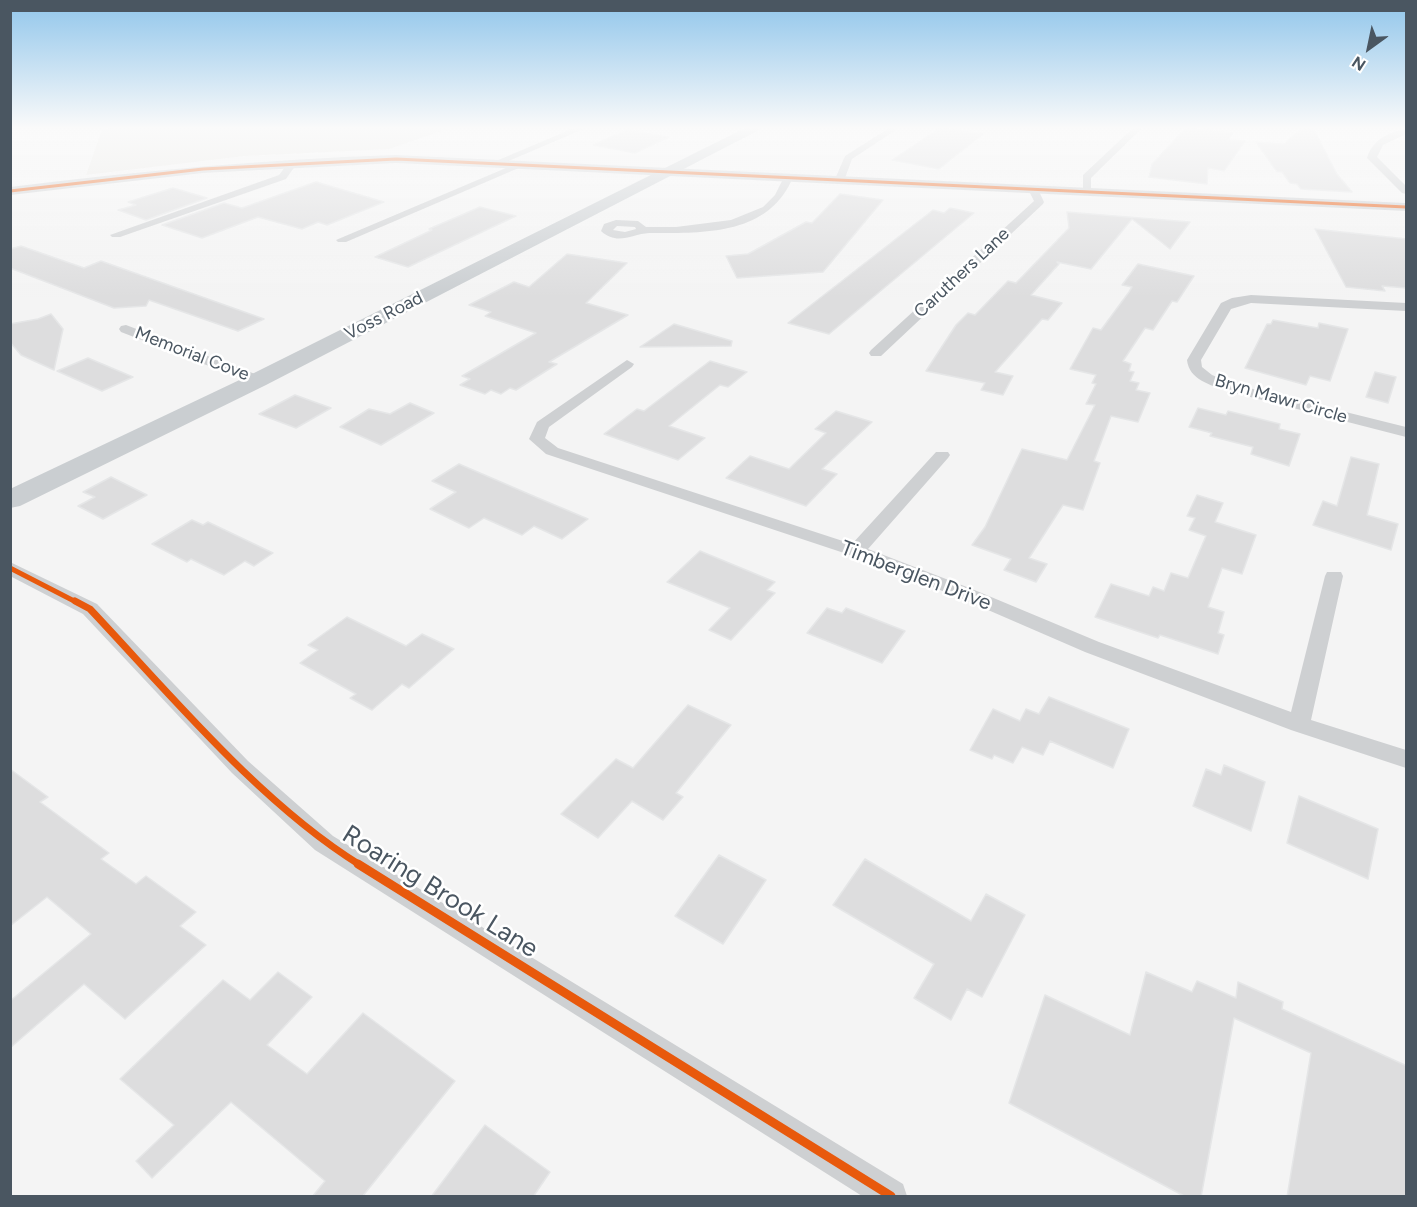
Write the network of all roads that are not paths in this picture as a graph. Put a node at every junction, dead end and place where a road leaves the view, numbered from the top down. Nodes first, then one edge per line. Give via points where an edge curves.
1 (68, 184) edge
2 (260, 184) edge
3 (475, 184) edge
4 (625, 184) edge
5 (647, 184) edge
6 (784, 184) edge
7 (943, 184) edge
8 (1087, 184) edge
9 (1034, 189) junction
10 (10, 191) edge
11 (1087, 191) junction
12 (1407, 207) edge
13 (642, 230) dead end
14 (116, 235) dead end
15 (342, 240) dead end
16 (1407, 307) edge
17 (126, 329) dead end
18 (876, 353) dead end
19 (627, 364) dead end
20 (246, 375) junction
21 (1407, 432) edge
22 (942, 455) dead end
23 (10, 477) edge
24 (10, 500) edge
25 (856, 551) junction
26 (10, 568) edge
27 (1334, 576) dead end
28 (1299, 724) junction
29 (1407, 759) edge
30 (891, 1197) edge

1 - 10 street
2 - 14 street
3 - 15 street
4 - 20 main road, Voss Road
5 - 20 main road, Voss Road
6 - 13 street via 772,204 743,220 696,229
7 - 9 street
8 - 11 street
9 - 11 street
9 - 18 street, Caruthers Lane via 1039,202
11 - 12 street
16 - 21 street, Bryn Mawr Circle via 1236,301 1226,306 1194,360 1195,369 1207,378 1232,388
17 - 20 street, Memorial Cove
19 - 25 street, Timberglen Drive via 542,425 537,439 552,452
20 - 23 main road, Voss Road
20 - 24 main road, Voss Road
22 - 25 street
25 - 28 street, Timberglen Drive via 1092,647
26 - 30 street, Roaring Brook Lane via 90,609 240,767 324,843
27 - 28 street
28 - 29 street, Timberglen Drive

